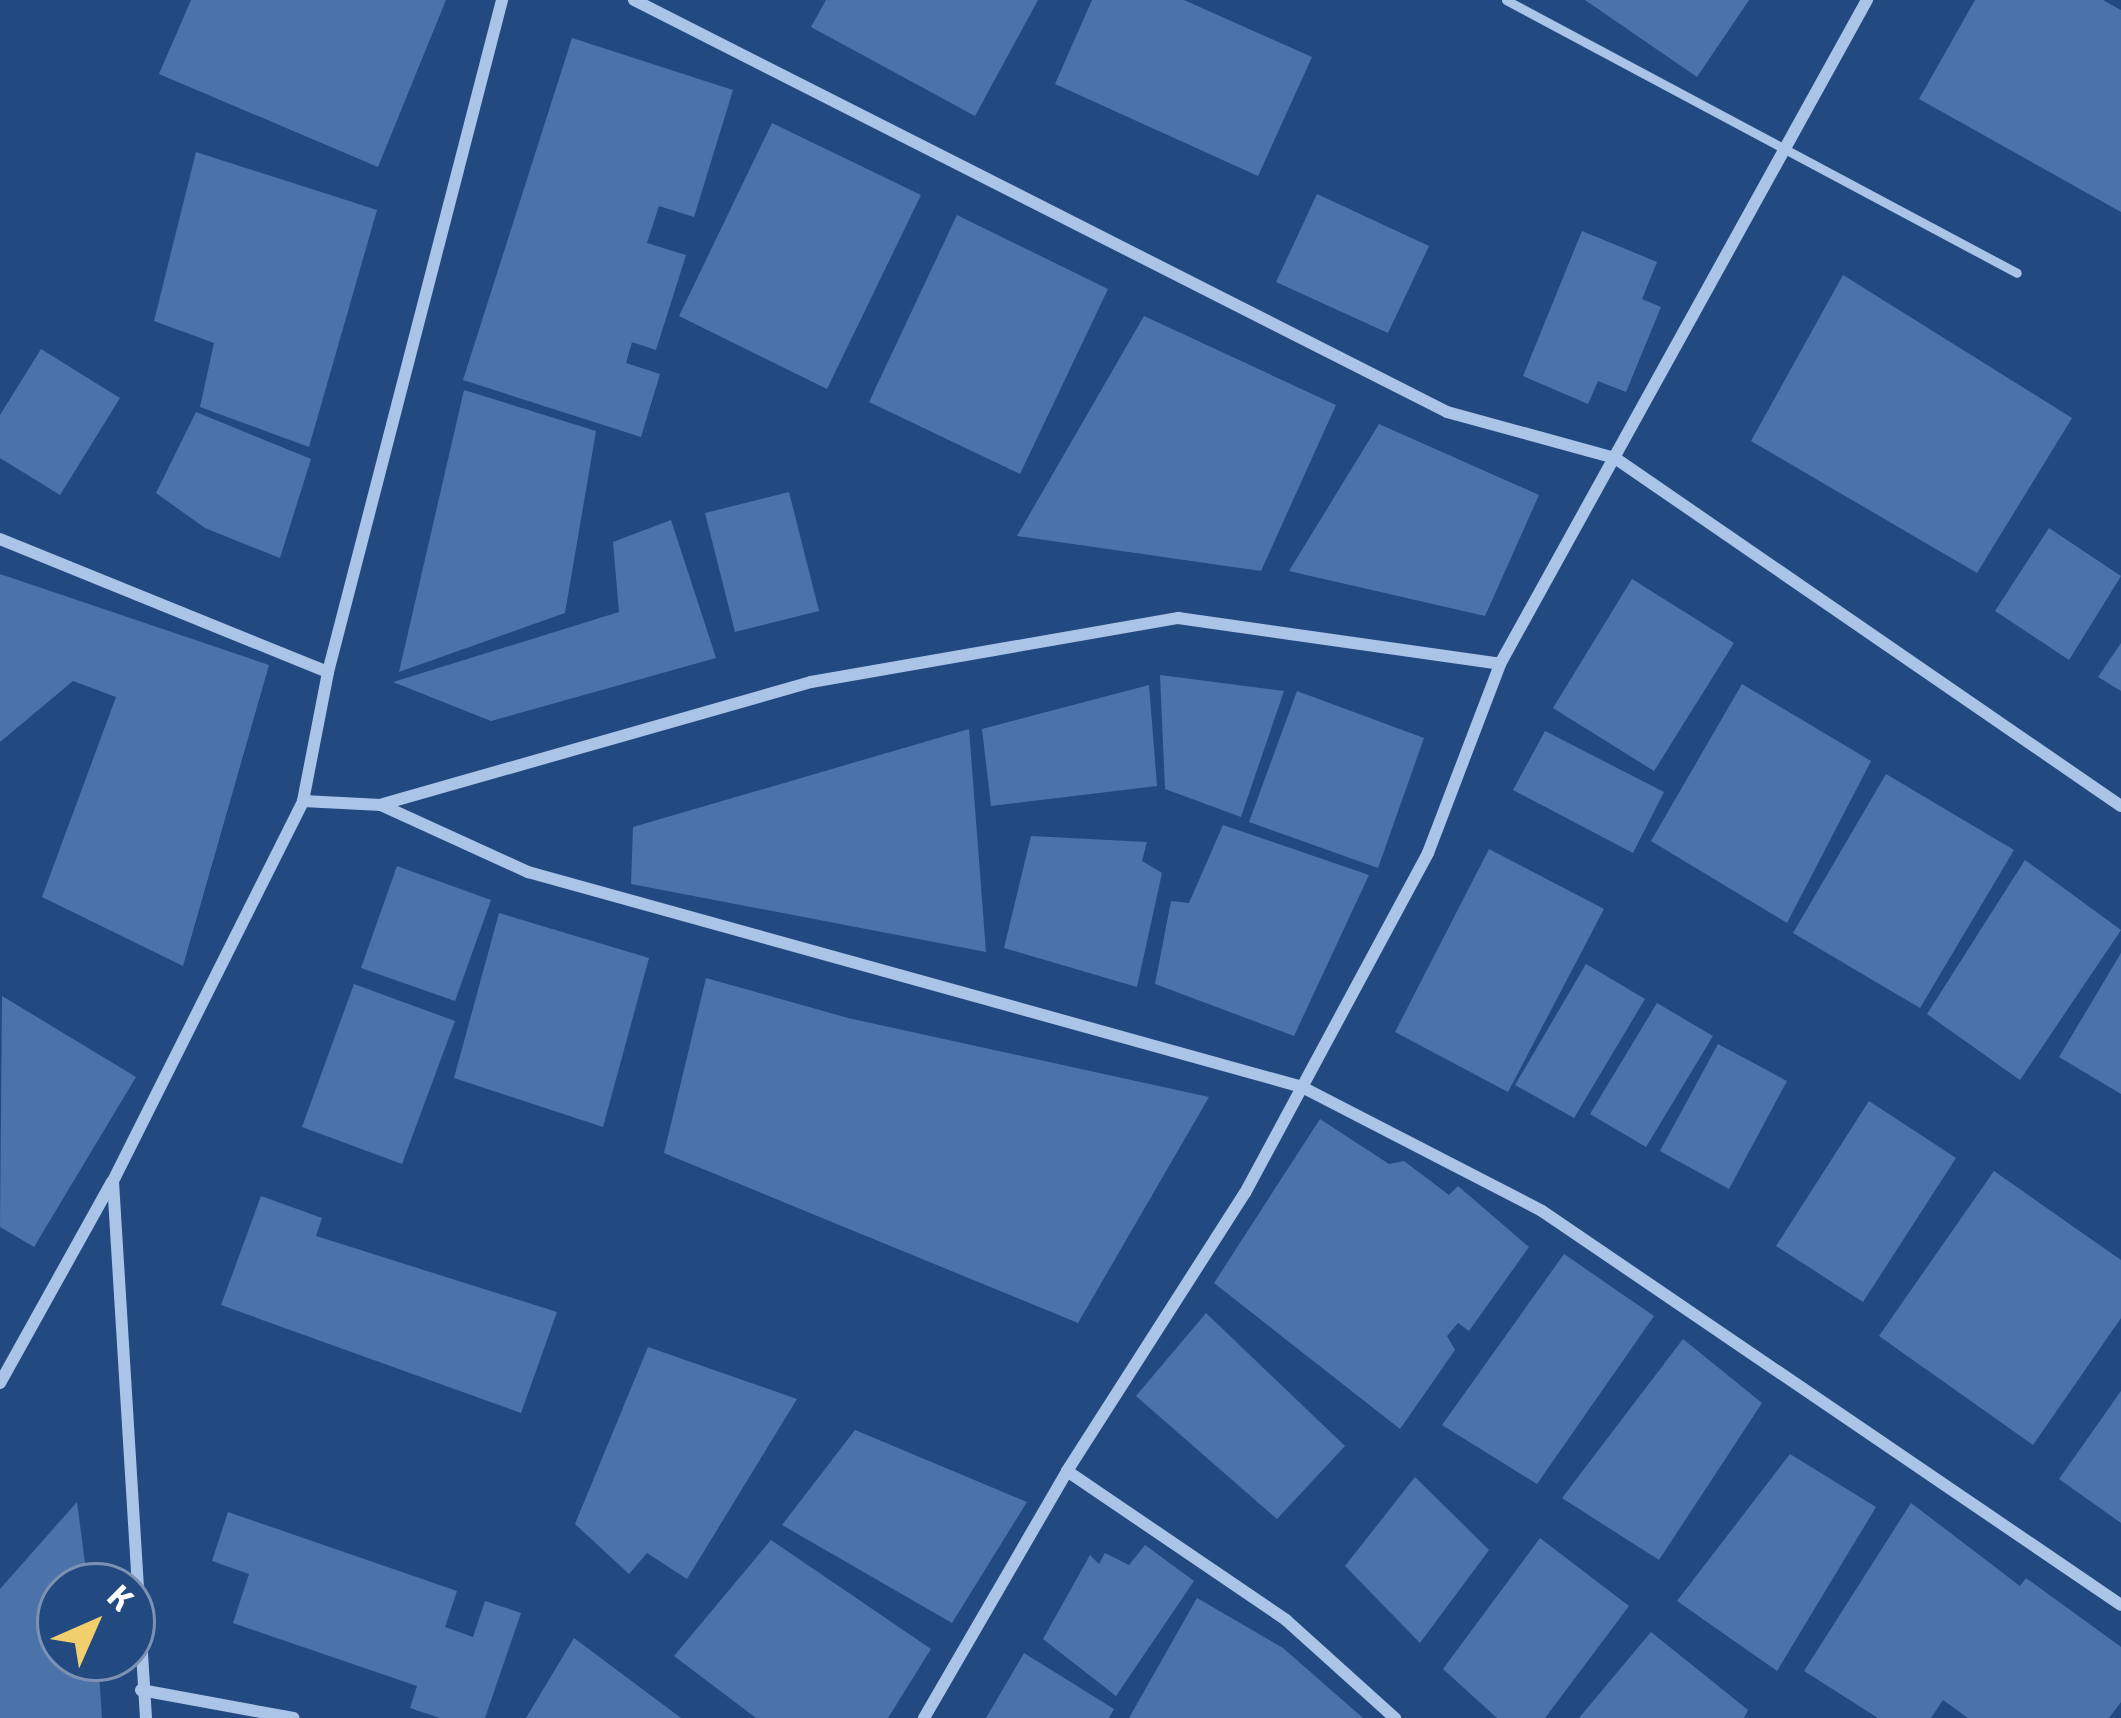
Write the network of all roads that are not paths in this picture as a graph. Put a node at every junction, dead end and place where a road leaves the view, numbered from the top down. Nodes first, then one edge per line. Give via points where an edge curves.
1 (502, 0) edge
2 (634, 0) edge
3 (1506, 0) edge
4 (1867, 0) edge
5 (1787, 146) junction
6 (2017, 273) dead end
7 (1615, 458) junction
8 (0, 538) edge
9 (1500, 664) junction
10 (328, 672) junction
11 (303, 801) junction
12 (382, 805) junction
13 (2121, 806) edge
14 (1302, 1087) junction
15 (113, 1181) junction
16 (0, 1383) edge
17 (1067, 1471) junction
18 (2121, 1605) edge
19 (142, 1690) junction
20 (146, 1718) edge
21 (293, 1718) edge
22 (924, 1718) edge
23 (1395, 1718) edge

1 - 10 street
2 - 7 street via 1447,412
3 - 5 lane
4 - 5 street
5 - 6 lane
5 - 7 street
7 - 9 street
7 - 13 street
8 - 10 street
9 - 12 street via 1178,619 811,682
9 - 14 street via 1428,853
10 - 11 street
11 - 12 street
11 - 15 street
12 - 14 street via 528,872
14 - 17 street via 1245,1193
14 - 18 street via 1542,1211
15 - 16 street
15 - 19 street
17 - 22 street
17 - 23 street via 1286,1619
19 - 20 street
19 - 21 street

